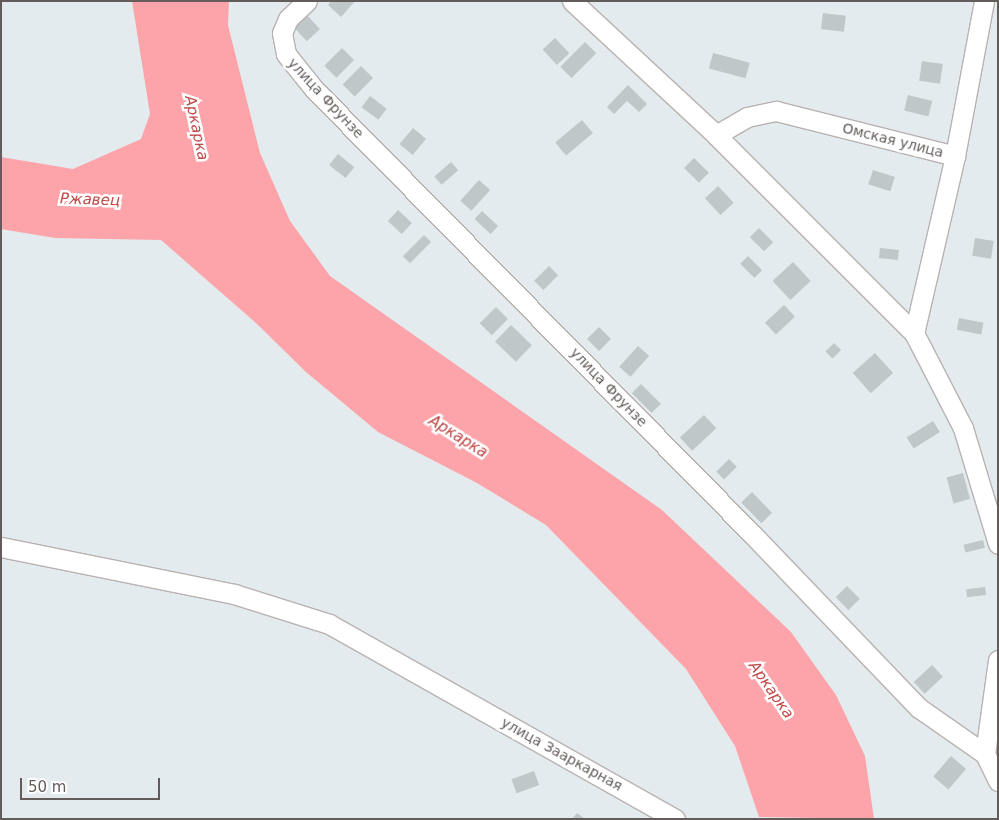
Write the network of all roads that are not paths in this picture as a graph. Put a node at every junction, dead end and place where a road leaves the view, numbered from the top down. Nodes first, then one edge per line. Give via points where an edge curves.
1 (307, 1) edge
2 (572, 1) edge
3 (984, 1) edge
4 (716, 135) junction
5 (955, 156) junction
6 (914, 333) junction
7 (998, 544) edge
8 (1, 547) edge
9 (998, 660) edge
10 (985, 754) junction
11 (998, 781) edge
12 (675, 819) edge

1 - 10 street, улица Фрунзе via 288,19 282,33 286,54 314,89 733,514 919,708
2 - 4 street
3 - 5 street
4 - 5 street, Омская улица via 747,117 776,111
4 - 6 street
5 - 6 street, Омская улица
6 - 7 street via 963,428
8 - 12 street, улица Зааркарная via 253,600 329,624
9 - 10 street
10 - 11 street

